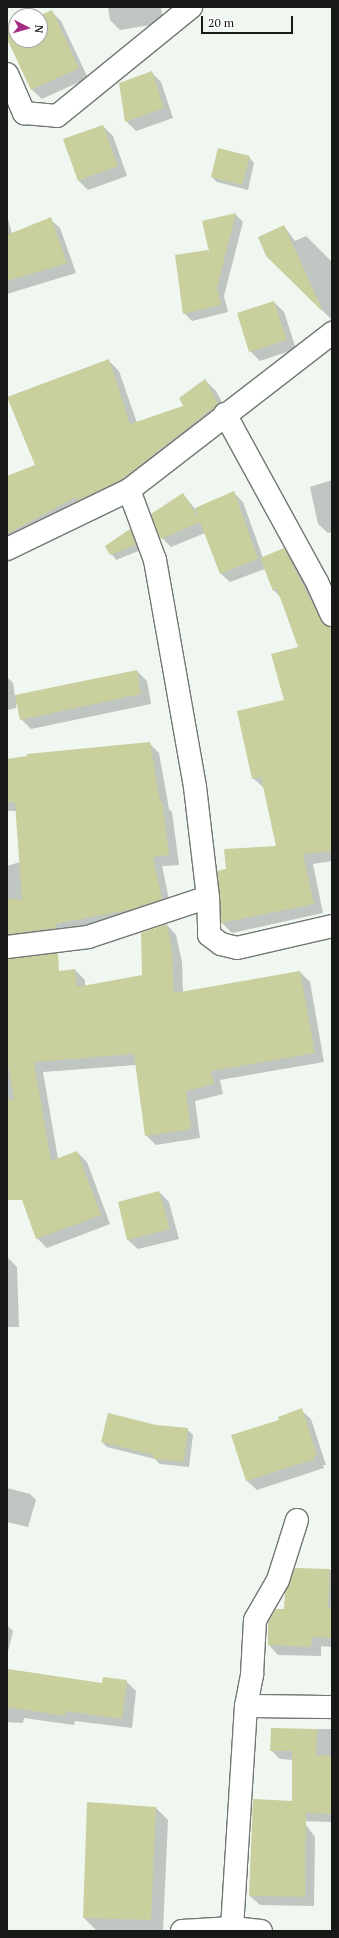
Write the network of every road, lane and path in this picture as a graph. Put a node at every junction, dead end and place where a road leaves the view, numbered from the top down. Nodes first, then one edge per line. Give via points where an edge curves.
1 (191, 7) edge
2 (7, 74) edge
3 (332, 333) edge
4 (225, 414) junction
5 (129, 490) junction
6 (7, 549) edge
7 (332, 615) edge
8 (208, 897) junction
9 (332, 926) edge
10 (7, 947) edge
11 (297, 1520) dead end
12 (246, 1706) junction
13 (332, 1707) edge
14 (232, 1928) junction
15 (182, 1931) edge
16 (261, 1931) edge

1 - 2 street via 57,116 24,113
3 - 4 street
4 - 5 street
4 - 7 street via 317,582
5 - 6 street
5 - 8 street via 155,560 195,787
8 - 9 street via 209,935 220,944 238,948
8 - 10 street via 88,937
11 - 12 street via 278,1580 255,1620 252,1674
12 - 13 street
12 - 14 street
14 - 15 street
14 - 16 street

